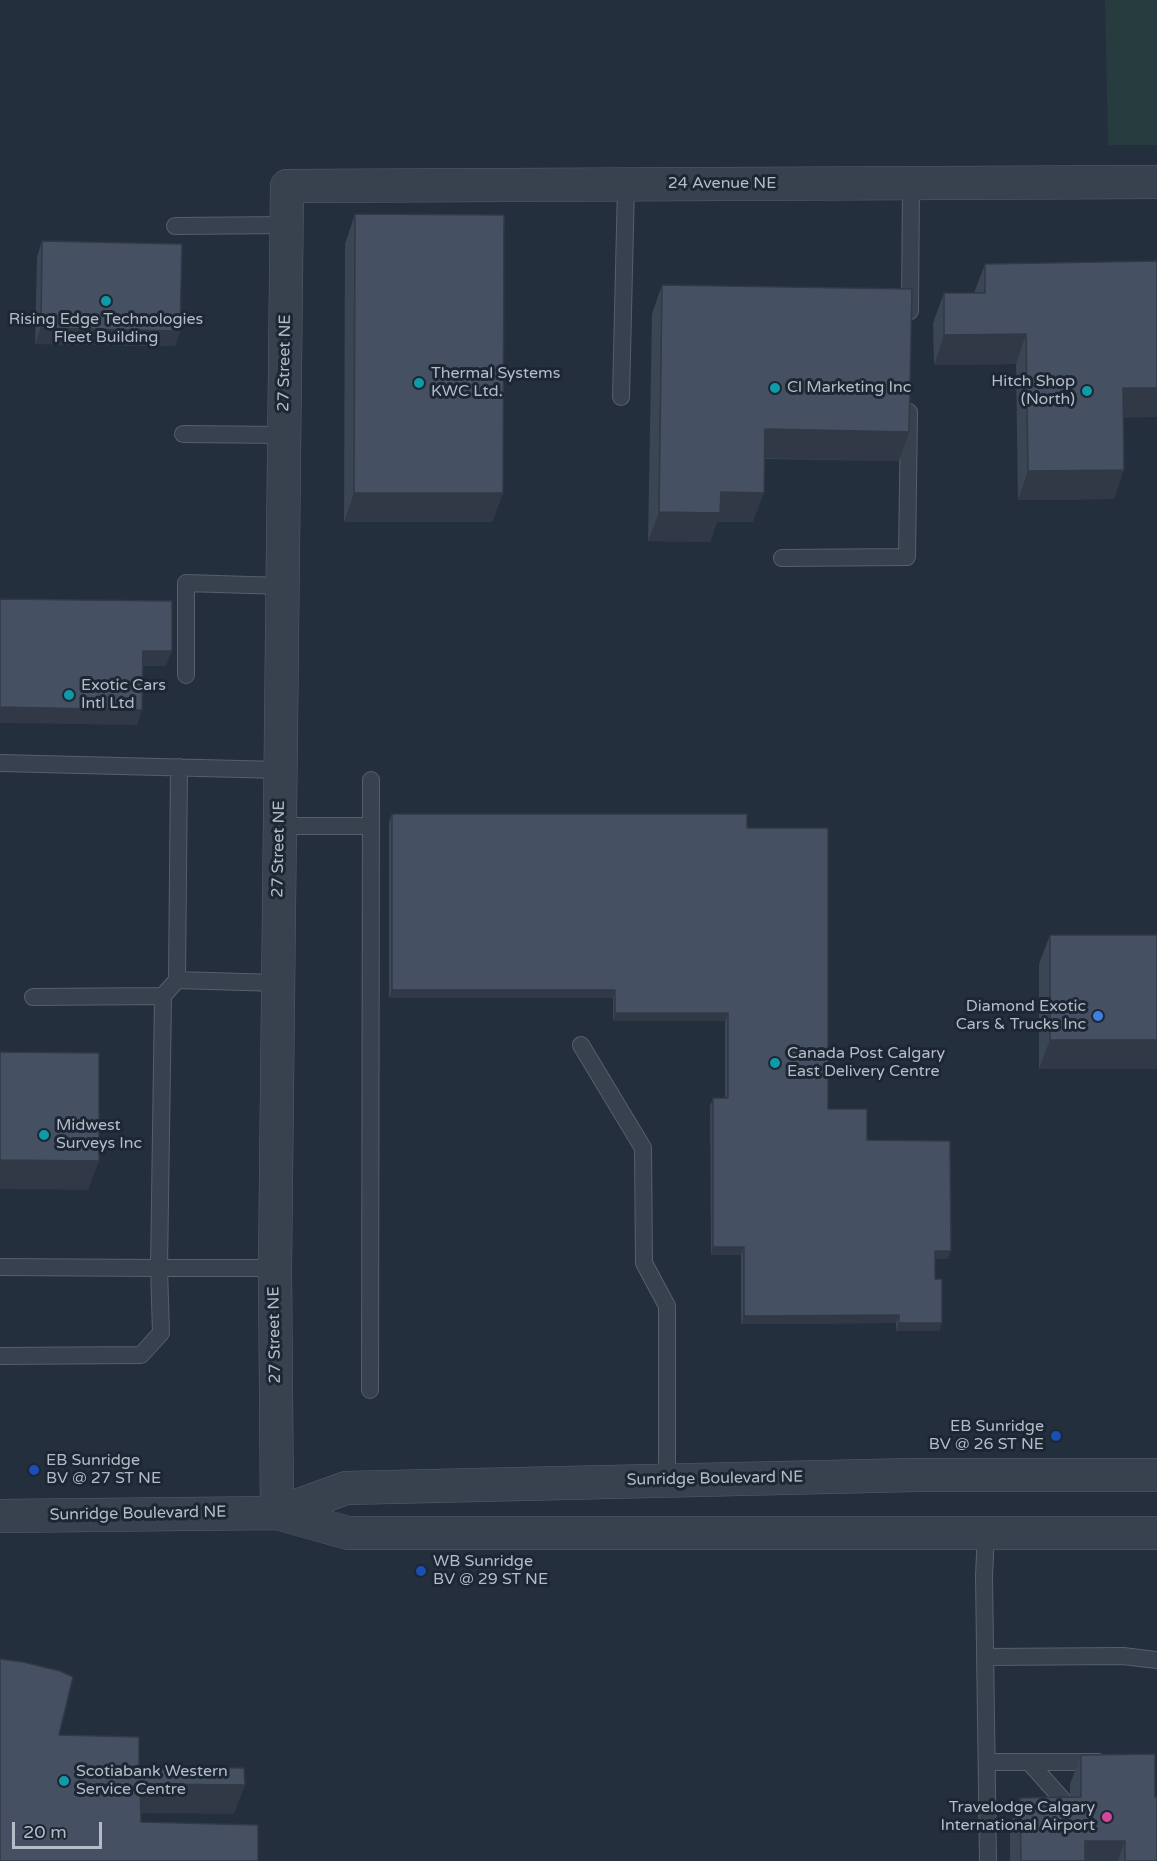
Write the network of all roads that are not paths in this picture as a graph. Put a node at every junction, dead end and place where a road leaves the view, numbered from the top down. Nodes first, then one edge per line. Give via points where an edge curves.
1 (1157, 182) edge
2 (911, 183) junction
3 (626, 185) junction
4 (287, 186) joint
5 (287, 225) junction
6 (175, 226) dead end
7 (910, 330) edge
8 (621, 397) dead end
9 (909, 397) edge
10 (183, 434) dead end
11 (284, 435) junction
12 (782, 558) dead end
13 (282, 586) junction
14 (186, 675) dead end
15 (0, 763) edge
16 (179, 767) junction
17 (280, 770) junction
18 (371, 780) dead end
19 (280, 826) junction
20 (371, 826) junction
21 (177, 980) junction
22 (278, 983) junction
23 (163, 996) junction
24 (33, 997) dead end
25 (580, 1045) dead end
26 (0, 1267) edge
27 (159, 1268) junction
28 (274, 1268) junction
29 (0, 1356) edge
30 (370, 1390) dead end
31 (1157, 1475) edge
32 (667, 1480) junction
33 (277, 1512) junction
34 (0, 1516) edge
35 (986, 1532) junction
36 (1149, 1535) edge
37 (985, 1658) junction
38 (1157, 1660) edge
39 (987, 1762) junction
40 (1029, 1762) junction
41 (1111, 1762) edge
42 (1070, 1808) edge
43 (988, 1861) edge

1 - 2 street, 24 Avenue NE
2 - 3 street, 24 Avenue NE
2 - 7 lane via 904,302
3 - 4 street, 24 Avenue NE
3 - 8 lane
4 - 5 street, 27 Street NE
5 - 6 lane
5 - 11 street, 27 Street NE
9 - 12 lane via 907,557
10 - 11 lane
11 - 13 street, 27 Street NE
13 - 14 lane via 186,584
13 - 17 street, 27 Street NE
15 - 16 lane
16 - 17 lane
16 - 21 lane
17 - 19 street, 27 Street NE
18 - 20 lane
19 - 20 lane
19 - 22 street, 27 Street NE
20 - 30 lane
21 - 22 lane
21 - 23 lane
22 - 28 street, 27 Street NE
23 - 24 lane
23 - 27 lane
25 - 32 lane via 643,1148 644,1263 668,1306
26 - 27 lane
27 - 28 lane
27 - 29 lane via 160,1333 141,1355
28 - 33 street, 27 Street NE
31 - 32 street, Sunridge Boulevard NE via 914,1474
32 - 33 street, Sunridge Boulevard NE via 346,1488
33 - 34 street, Sunridge Boulevard NE
33 - 35 street, Sunridge Boulevard NE via 348,1533
35 - 36 street, Sunridge Boulevard NE
35 - 37 lane
37 - 38 lane via 1123,1656
37 - 39 lane
39 - 40 lane
39 - 43 lane
40 - 41 lane
40 - 42 lane

